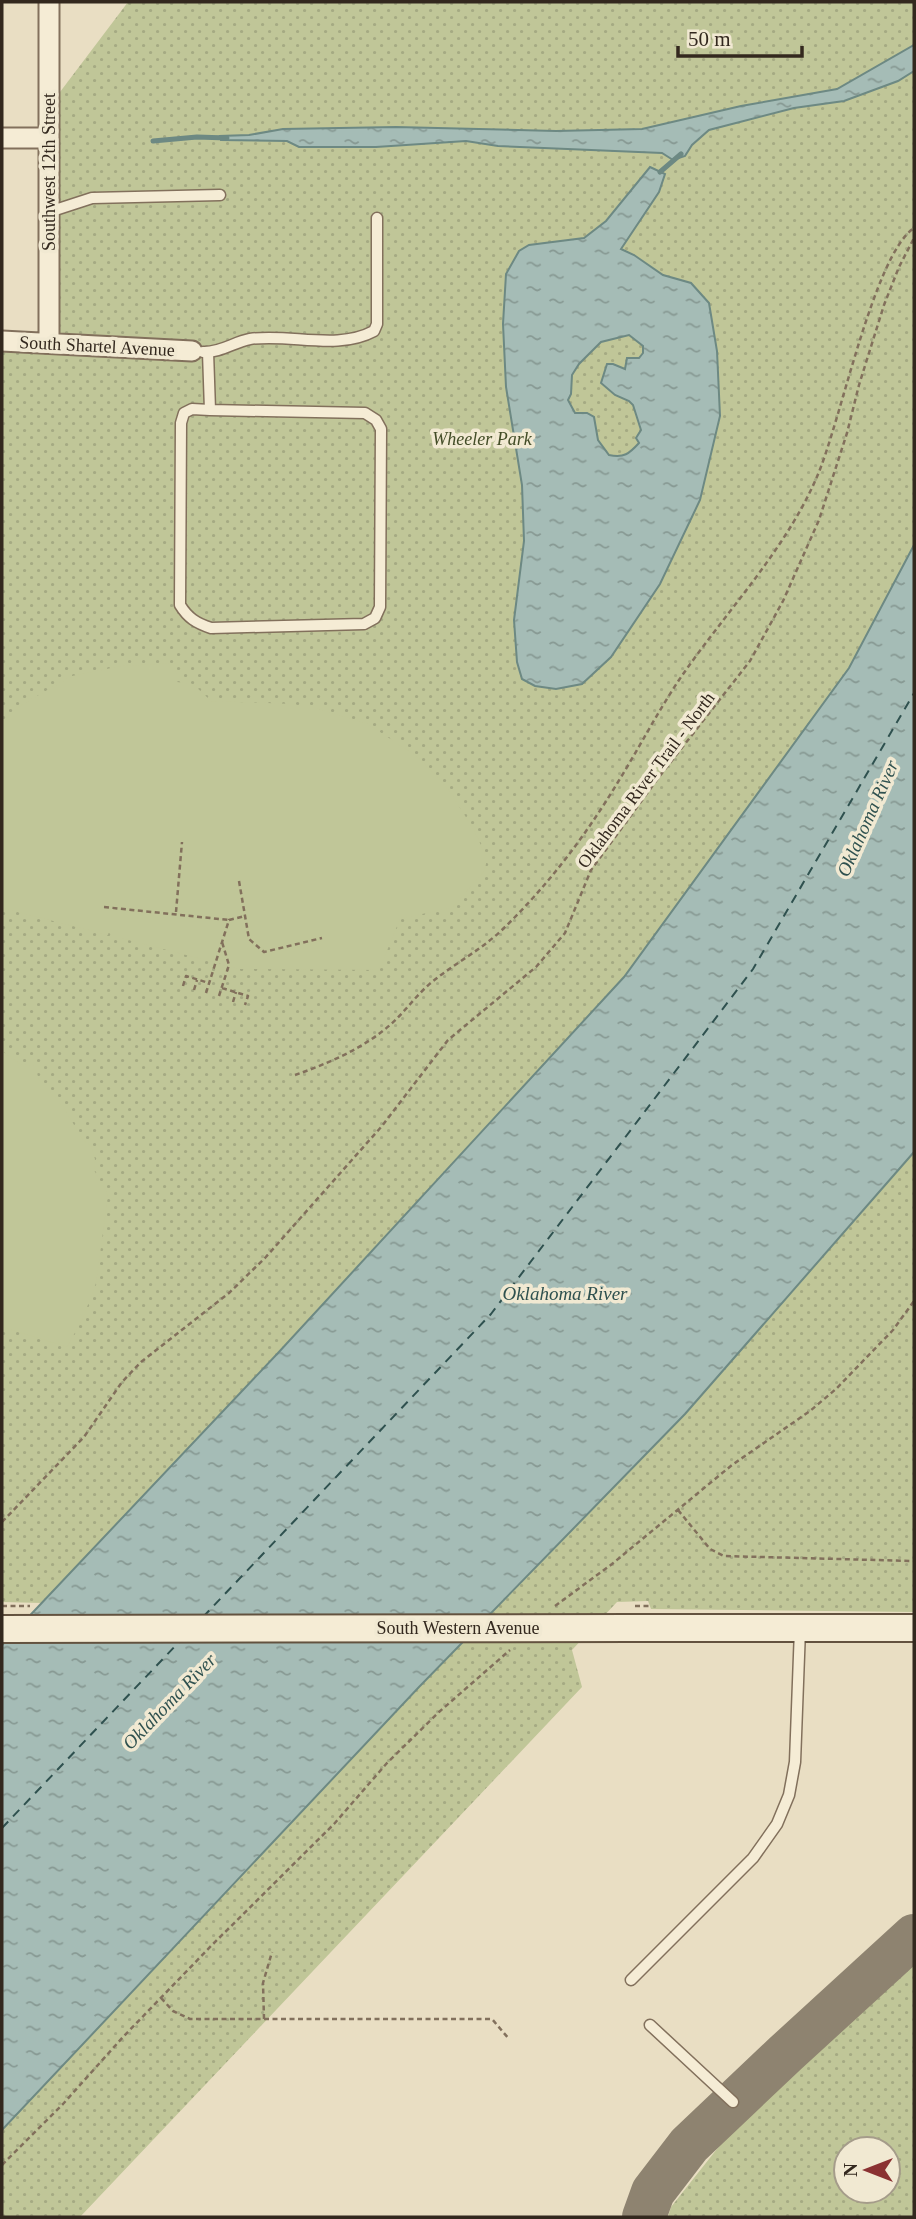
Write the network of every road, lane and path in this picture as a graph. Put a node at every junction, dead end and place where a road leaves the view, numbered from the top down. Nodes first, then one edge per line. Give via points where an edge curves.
1 (50, 2) edge
2 (2, 138) edge
3 (49, 138) junction
4 (220, 195) dead end
5 (49, 212) junction
6 (377, 218) dead end
7 (914, 228) edge
8 (914, 238) edge
9 (2, 341) edge
10 (49, 342) junction
11 (200, 351) junction
12 (210, 410) junction
13 (182, 842) dead end
14 (239, 881) dead end
15 (104, 907) dead end
16 (176, 913) junction
17 (245, 916) junction
18 (229, 920) junction
19 (322, 938) dead end
20 (222, 942) junction
21 (197, 980) junction
22 (209, 983) junction
23 (183, 986) dead end
24 (222, 988) junction
25 (194, 990) dead end
26 (236, 992) junction
27 (206, 993) dead end
28 (219, 996) dead end
29 (233, 1002) dead end
30 (245, 1005) dead end
31 (295, 1075) dead end
32 (678, 1510) dead end
33 (2, 1522) edge
34 (914, 1561) edge
35 (800, 1628) junction
36 (914, 1628) edge
37 (2, 1629) edge
38 (272, 1952) dead end
39 (631, 1980) dead end
40 (264, 2019) junction
41 (650, 2025) dead end
42 (509, 2039) dead end
43 (733, 2102) dead end
44 (2, 2165) edge

1 - 3 street, Southwest 12th Street
2 - 3 street
3 - 5 street, Southwest 12th Street
4 - 5 lane via 92,198
5 - 10 street, Southwest 12th Street
6 - 11 lane via 374,331 353,340 249,339
7 - 31 path via 890,261 874,299 836,423 802,506 679,681 569,856 504,928 429,985 389,1026 368,1042
8 - 33 path, Oklahoma River Trail - North via 892,283 811,540 772,623 733,685 591,870 565,933 536,967 448,1040 382,1126 265,1258 229,1293 141,1362 84,1437
9 - 10 street, South Shartel Avenue
10 - 11 street, South Shartel Avenue
11 - 12 lane
12 - 12 lane via 192,409 184,413 181,423 180,605 186,616 211,628 364,624 375,618 380,607 381,442 376,420 365,413
13 - 16 path
14 - 17 path
15 - 16 path
16 - 18 path
17 - 18 path
17 - 19 path via 249,939 264,952
18 - 20 path
20 - 22 path
20 - 24 path via 229,965
21 - 22 path
21 - 23 path via 186,976
21 - 25 path
22 - 27 path
24 - 26 path
24 - 28 path
26 - 29 path
26 - 30 path via 248,996
32 - 34 path via 710,1549 724,1556
35 - 36 main road, South Western Avenue
35 - 37 main road, South Western Avenue, bridge
35 - 39 lane via 795,1762 777,1824 753,1858
38 - 40 path via 263,1983
40 - 42 path via 492,2019
40 - 44 path via 190,2019 161,1998
41 - 43 lane

